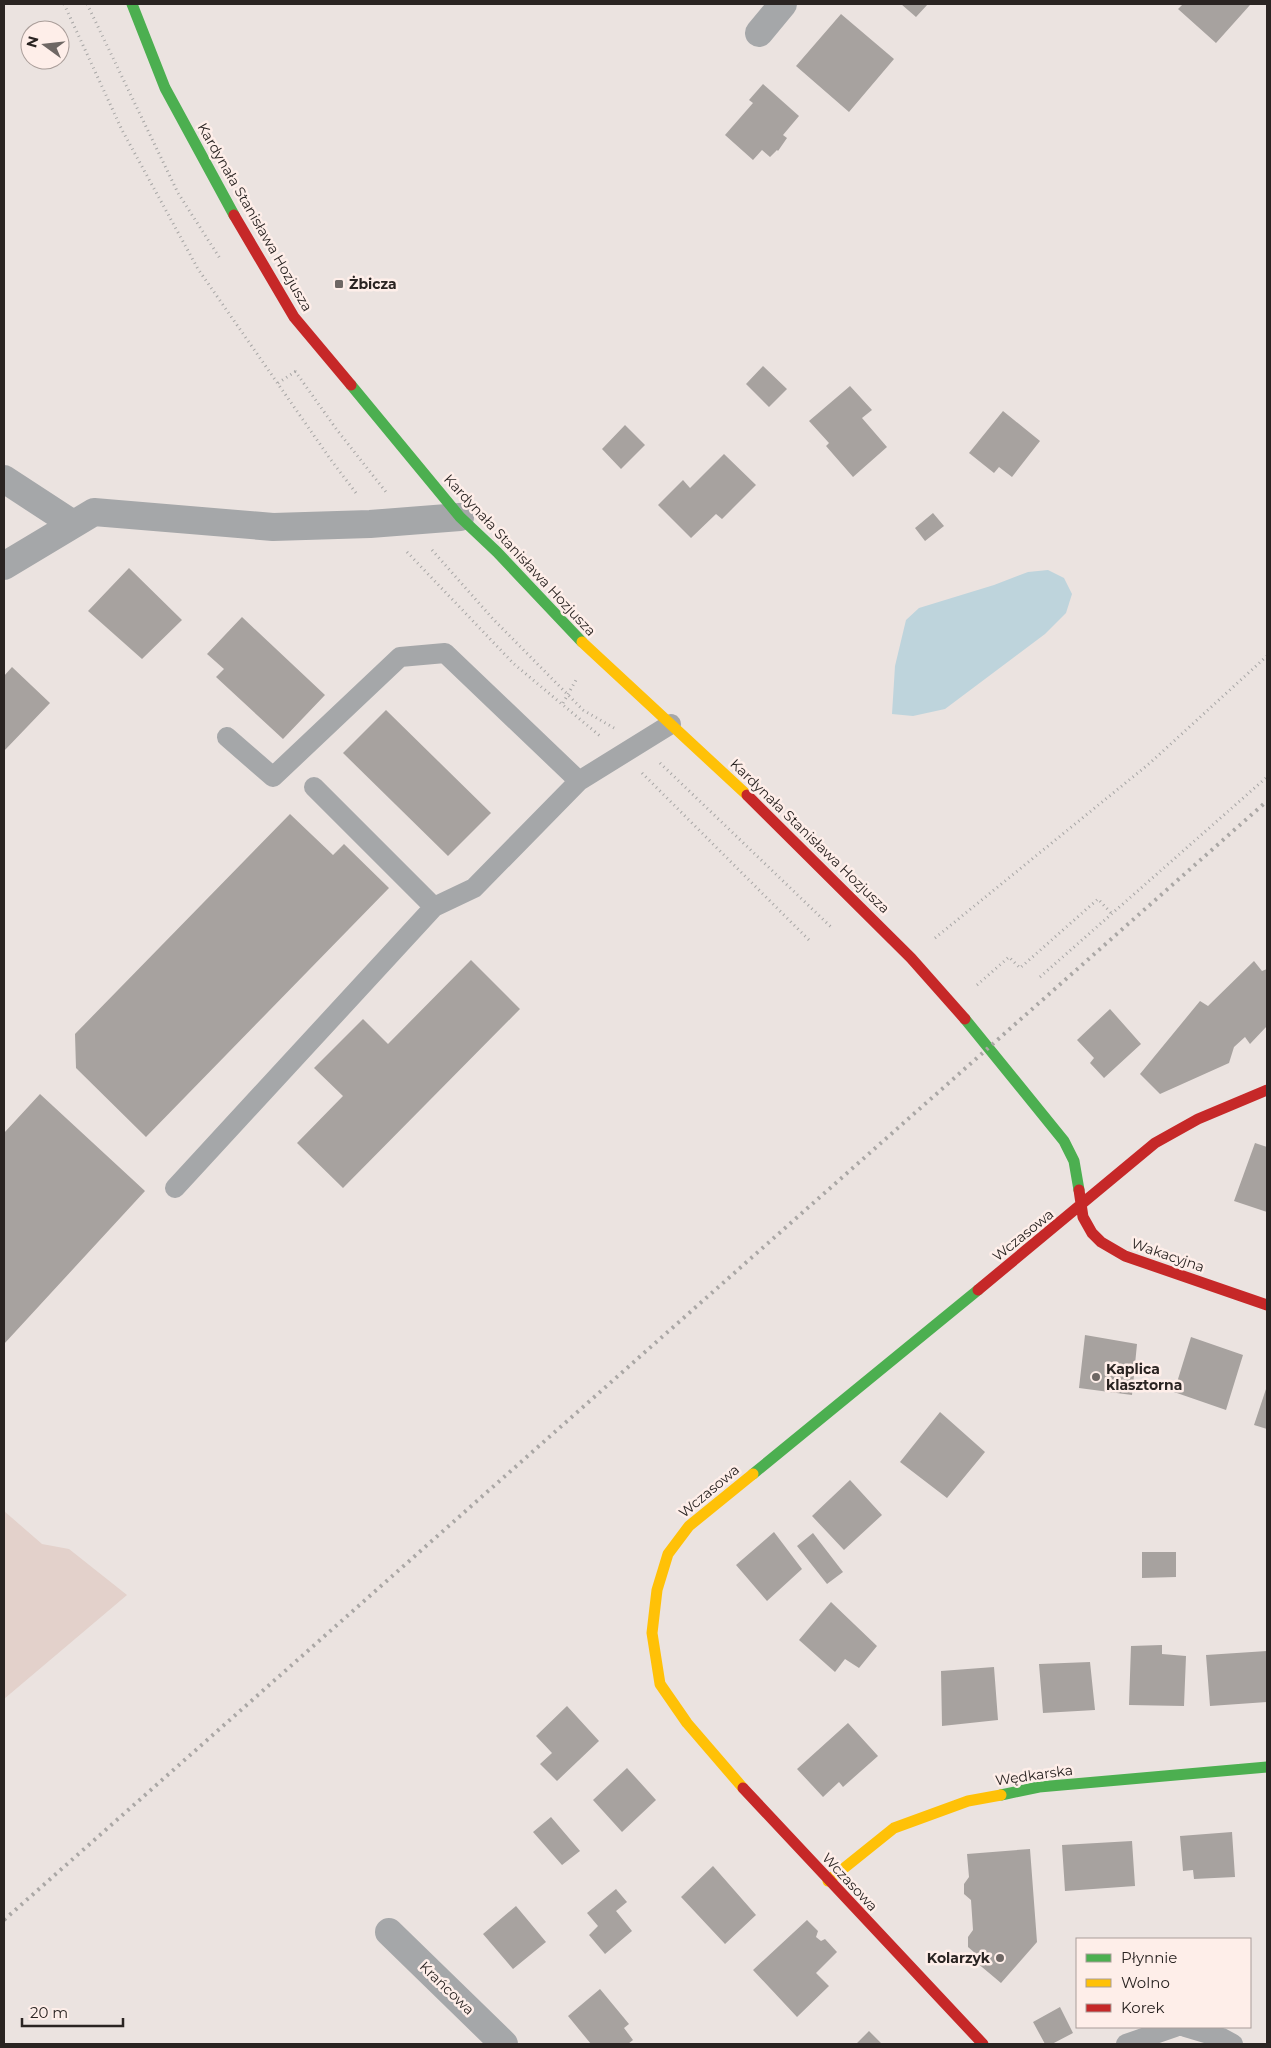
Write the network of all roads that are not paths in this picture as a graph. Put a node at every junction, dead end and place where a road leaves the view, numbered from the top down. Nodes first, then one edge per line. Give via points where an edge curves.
1 (132, 4) edge
2 (783, 4) edge
3 (759, 33) dead end
4 (4, 479) edge
5 (460, 517) junction
6 (73, 524) junction
7 (4, 566) edge
8 (671, 724) junction
9 (227, 737) dead end
10 (579, 781) junction
11 (314, 787) dead end
12 (434, 907) junction
13 (1267, 1090) edge
14 (175, 1188) dead end
15 (1080, 1208) junction
16 (1267, 1305) edge
17 (1267, 1767) edge
18 (828, 1880) junction
19 (389, 1932) dead end
20 (1172, 2028) edge
21 (1188, 2028) edge
22 (504, 2044) edge
23 (983, 2044) edge
24 (1126, 2044) edge
25 (1234, 2044) edge

1 - 5 street, Kardynała Stanisława Hozjusza via 165,88 226,202 294,317
2 - 3 street
4 - 6 street
5 - 6 street via 273,527 94,512
5 - 8 street, Kardynała Stanisława Hozjusza via 588,648
6 - 7 street
8 - 10 lane
8 - 15 street, Kardynała Stanisława Hozjusza via 730,778 911,958 954,1006 1064,1140 1074,1162
9 - 10 lane via 273,777 400,657 445,653
10 - 12 lane via 474,888
11 - 12 lane
12 - 14 lane
13 - 15 street, Wczasowa via 1198,1119 1163,1139
15 - 16 street, Wakacyjna via 1087,1226 1110,1249
15 - 18 street, Wczasowa via 689,1526 668,1554 657,1590 652,1633 660,1684 687,1724 727,1771
17 - 18 street, Wędkarska via 1039,1787 968,1801 894,1828
18 - 23 street, Wczasowa
19 - 22 street, Krańcowa
20 - 24 lane
21 - 25 lane

